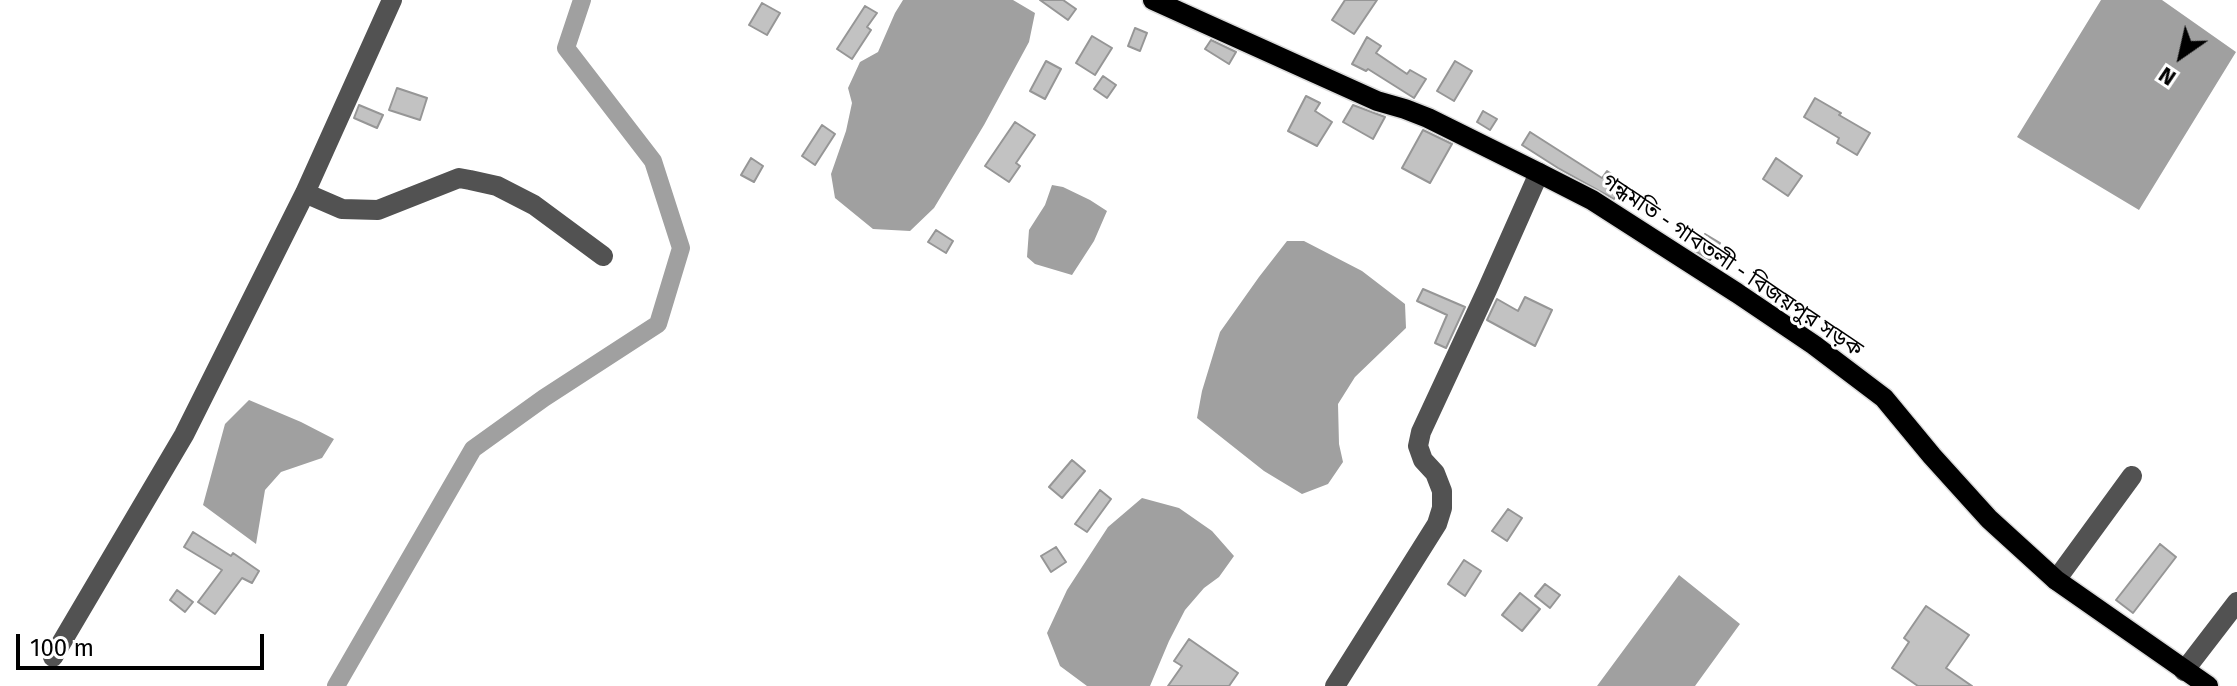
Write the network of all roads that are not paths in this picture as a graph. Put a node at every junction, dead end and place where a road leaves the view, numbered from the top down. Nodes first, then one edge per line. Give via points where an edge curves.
1 (392, 0) edge
2 (1153, 0) edge
3 (1539, 173) junction
4 (305, 193) junction
5 (603, 256) dead end
6 (2132, 476) dead end
7 (2056, 580) junction
8 (2237, 602) edge
9 (53, 657) dead end
10 (2184, 671) junction
11 (1335, 686) edge
12 (2208, 686) edge

1 - 4 street
2 - 3 main road, গন্ধমতি - গাবতলী - বিজয়পুর সড়ক via 1377,101 1428,118
3 - 7 main road, গন্ধমতি - গাবতলী - বিজয়পুর সড়ক via 1592,200 1737,293 1884,398 1989,519
3 - 11 street via 1421,432 1418,446 1442,491 1437,524
4 - 5 street via 342,209 378,210 459,178 470,180 497,186 534,205
4 - 9 street via 184,435
6 - 7 street
7 - 10 main road, গন্ধমতি - গাবতলী - বিজয়পুর সড়ক
8 - 10 street
10 - 12 main road, গন্ধমতি - গাবতলী - বিজয়পুর সড়ক

